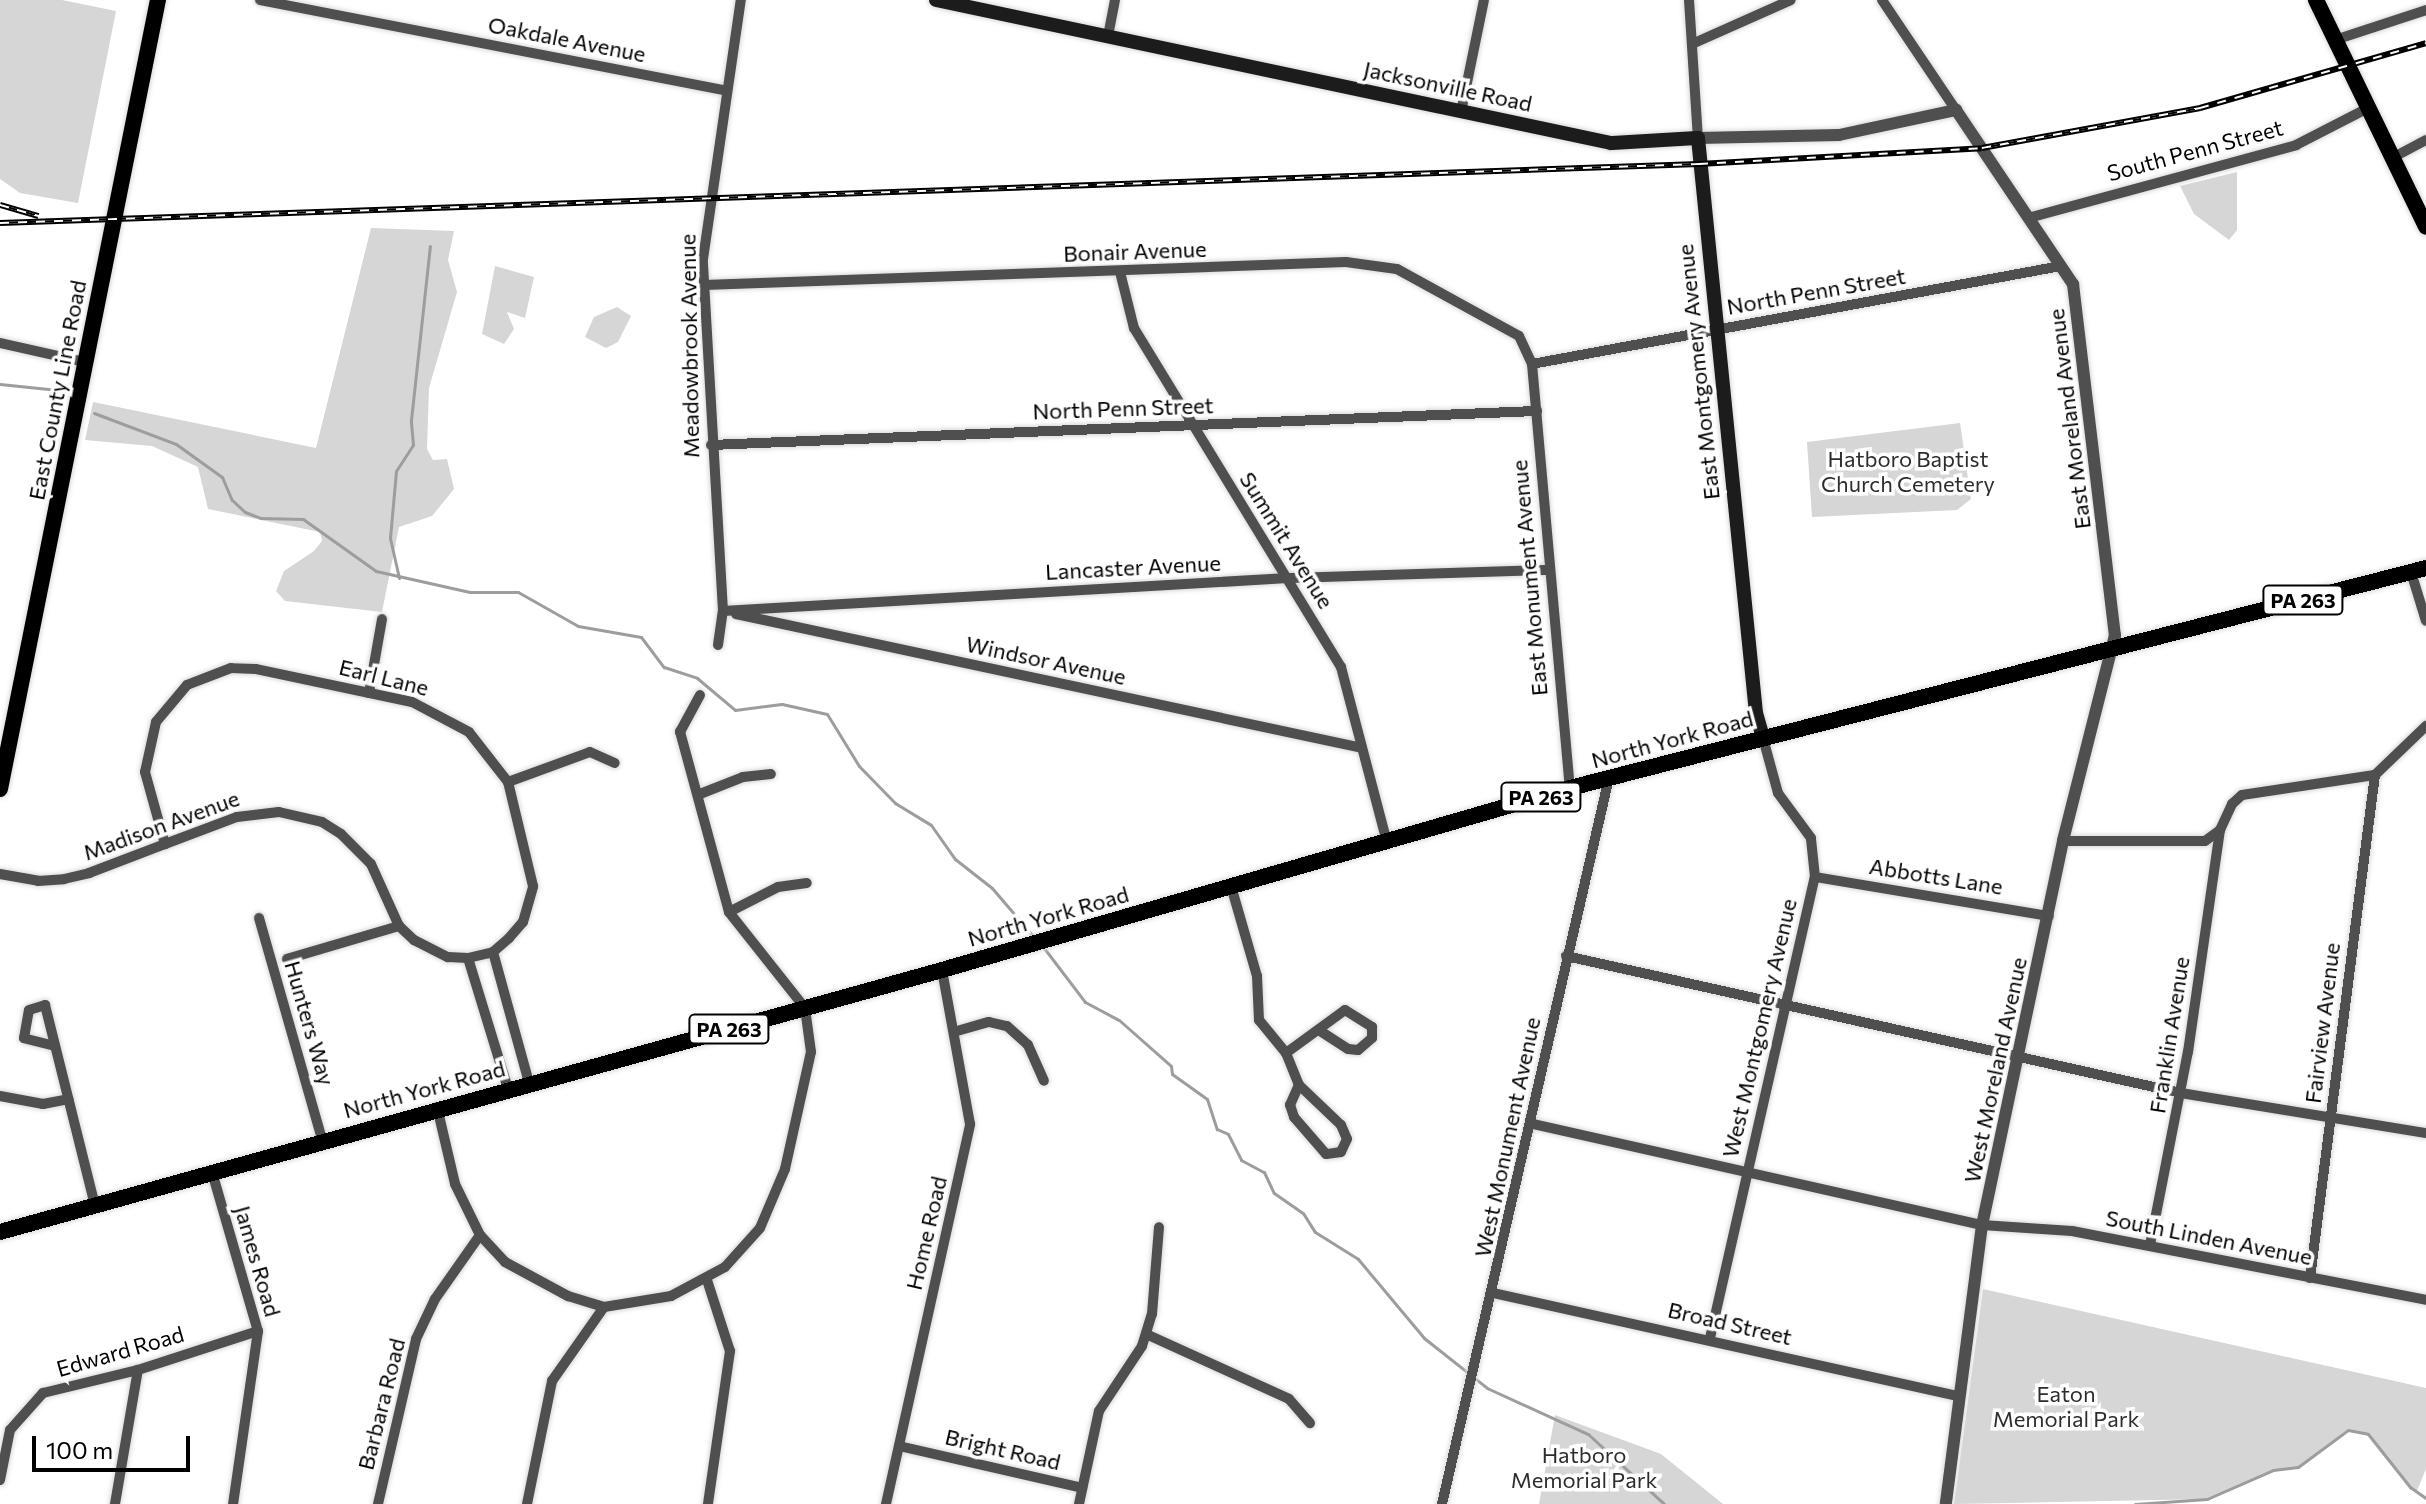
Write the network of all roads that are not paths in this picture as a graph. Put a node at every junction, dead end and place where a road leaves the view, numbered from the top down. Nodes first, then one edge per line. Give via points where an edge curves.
1 (158, 0) edge
2 (260, 0) edge
3 (741, 0) edge
4 (936, 0) edge
5 (1115, 0) edge
6 (1484, 0) edge
7 (1689, 0) edge
8 (1791, 0) edge
9 (1882, 0) edge
10 (2316, 0) edge
11 (2426, 10) edge
12 (1108, 36) junction
13 (2335, 40) junction
14 (1692, 44) junction
15 (725, 90) junction
16 (2368, 108) junction
17 (1956, 110) junction
18 (1461, 112) junction
19 (1698, 138) junction
20 (2426, 140) edge
21 (2392, 158) junction
22 (2028, 218) junction
23 (2426, 227) edge
24 (2061, 266) junction
25 (1120, 272) junction
26 (704, 285) junction
27 (1715, 330) junction
28 (0, 343) edge
29 (85, 362) junction
30 (1532, 364) junction
31 (1537, 411) junction
32 (1192, 425) junction
33 (711, 445) junction
34 (1547, 570) junction
35 (2418, 570) edge
36 (1288, 578) junction
37 (723, 611) junction
38 (382, 619) dead end
39 (2426, 621) edge
40 (718, 645) dead end
41 (2111, 650) junction
42 (369, 693) junction
43 (700, 695) dead end
44 (2426, 726) edge
45 (1763, 738) junction
46 (1362, 748) junction
47 (615, 763) dead end
48 (771, 774) dead end
49 (2375, 775) junction
50 (1609, 778) junction
51 (508, 782) junction
52 (1570, 788) junction
53 (0, 789) edge
54 (700, 794) junction
55 (2220, 830) junction
56 (2063, 841) junction
57 (1387, 842) junction
58 (165, 844) junction
59 (0, 874) edge
60 (1815, 877) junction
61 (807, 883) dead end
62 (1231, 886) junction
63 (729, 912) junction
64 (2049, 916) junction
65 (259, 918) dead end
66 (399, 926) junction
67 (493, 952) junction
68 (1566, 956) junction
69 (468, 958) junction
70 (287, 959) dead end
71 (942, 970) junction
72 (1785, 1004) junction
73 (805, 1008) junction
74 (1319, 1030) junction
75 (957, 1031) junction
76 (55, 1046) dead end
77 (1286, 1053) junction
78 (2018, 1059) junction
79 (1044, 1081) dead end
80 (529, 1083) junction
81 (1299, 1085) junction
82 (508, 1089) junction
83 (2181, 1093) junction
84 (0, 1096) edge
85 (69, 1099) junction
86 (437, 1107) junction
87 (2330, 1121) junction
88 (1533, 1124) junction
89 (2426, 1133) edge
90 (322, 1139) junction
91 (1746, 1170) junction
92 (212, 1172) junction
93 (95, 1206) junction
94 (1982, 1225) junction
95 (1159, 1227) dead end
96 (0, 1232) edge
97 (480, 1235) junction
98 (2150, 1245) junction
99 (2310, 1278) junction
100 (707, 1280) junction
101 (1493, 1293) junction
102 (2426, 1300) edge
103 (604, 1307) junction
104 (258, 1331) junction
105 (1146, 1334) junction
106 (1710, 1338) junction
107 (138, 1370) junction
108 (1958, 1396) junction
109 (1310, 1423) dead end
110 (899, 1446) junction
111 (0, 1480) edge
112 (1082, 1488) junction
113 (115, 1504) edge
114 (233, 1504) edge
115 (378, 1504) edge
116 (527, 1504) edge
117 (708, 1504) edge
118 (886, 1504) edge
119 (1079, 1504) edge
120 (1442, 1504) edge
121 (1946, 1504) edge

1 - 29 main road, East County Line Road
2 - 15 street, Oakdale Avenue
3 - 15 street, Meadowbrook Avenue
4 - 12 main road, Jacksonville Road
5 - 12 street
6 - 18 street
7 - 14 street, East Montgomery Avenue
8 - 14 street
9 - 17 street, East Moreland Avenue
10 - 13 main road
11 - 13 street
12 - 18 main road, Jacksonville Road
13 - 16 main road
14 - 19 street, East Montgomery Avenue
15 - 26 street, Meadowbrook Avenue via 706,224
16 - 21 main road
16 - 22 street, South Penn Street via 2296,145
17 - 19 street, Jacksonville Road via 1839,135
17 - 22 street, East Moreland Avenue
18 - 19 main road, Jacksonville Road via 1611,143
19 - 27 main road, East Montgomery Avenue
20 - 21 street
21 - 23 main road
22 - 24 street, East Moreland Avenue
24 - 27 street, North Penn Street
24 - 41 street, East Moreland Avenue via 2073,284 2115,635
25 - 26 street, Bonair Avenue
25 - 30 street, Bonair Avenue via 1346,262 1397,269 1519,336
25 - 32 street, Summit Avenue via 1134,328
26 - 33 street, Meadowbrook Avenue
27 - 30 street, North Penn Street
27 - 45 main road, East Montgomery Avenue via 1756,713
28 - 29 street
29 - 53 main road, East County Line Road
30 - 31 street, East Monument Avenue
31 - 32 street, North Penn Street
31 - 34 street, East Monument Avenue
32 - 33 street, North Penn Street
32 - 36 street, Summit Avenue
33 - 37 street, Meadowbrook Avenue
34 - 36 street, Lancaster Avenue
34 - 52 street, East Monument Avenue
35 - 39 street
35 - 41 main road, PA 263
36 - 37 street, Lancaster Avenue
36 - 46 street, Summit Avenue via 1341,667
37 - 40 street, Meadowbrook Avenue
37 - 46 street, Windsor Avenue
38 - 42 street
41 - 45 main road, North York Road / PA 263
41 - 56 street, West Moreland Avenue
42 - 51 street, Earl Lane via 427,706 456,722 481,743
42 - 58 street, Earl Lane via 256,669 231,668 187,685 169,700 148,745 145,772
43 - 54 street via 680,732
44 - 49 street
45 - 50 main road, North York Road / PA 263
45 - 60 street, West Montgomery Avenue via 1778,793 1811,838
46 - 57 street, Summit Avenue
47 - 51 street via 590,752
48 - 54 street via 743,777
49 - 55 street via 2242,795
49 - 87 street, Fairview Avenue
50 - 52 main road, North York Road / PA 263
50 - 68 street, West Monument Avenue
51 - 67 street, Earl Lane via 533,886 523,922
52 - 57 main road, North York Road / PA 263
54 - 63 street
55 - 56 street via 2191,845
55 - 83 street, Franklin Avenue
56 - 64 street, West Moreland Avenue
57 - 62 main road, North York Road / PA 263
58 - 59 street, Madison Avenue via 64,879 38,881
58 - 66 street, Madison Avenue via 258,812 322,822 371,864
60 - 64 street, Abbotts Lane
60 - 72 street, West Montgomery Avenue
61 - 63 street via 778,887
62 - 71 main road, North York Road / PA 263
62 - 77 street via 1257,976 1259,1020
63 - 73 street
64 - 78 street, West Moreland Avenue
65 - 90 street, Hunters Way
66 - 69 street, Madison Avenue via 430,950
66 - 70 street
67 - 69 street
67 - 80 street
68 - 72 street
68 - 88 street, West Monument Avenue
69 - 82 street
71 - 73 main road, North York Road / PA 263
71 - 75 street, Home Road
72 - 78 street
72 - 91 street, West Montgomery Avenue
73 - 80 main road, North York Road / PA 263
73 - 100 street via 811,1052 775,1199 738,1255
74 - 74 street via 1345,1010 1372,1027 1372,1038 1358,1050 1348,1049
74 - 77 street
75 - 79 street via 989,1022 1007,1026 1028,1045
75 - 110 street, Home Road via 970,1124
76 - 85 street
77 - 81 street
78 - 83 street
78 - 94 street, West Moreland Avenue
80 - 82 main road, North York Road / PA 263
81 - 81 street via 1341,1125 1347,1139 1341,1152 1326,1154 1294,1117 1290,1105
82 - 86 main road, North York Road / PA 263
83 - 87 street
83 - 98 street, Franklin Avenue
84 - 85 street via 43,1104
85 - 93 street
86 - 90 main road, North York Road / PA 263
86 - 97 street via 455,1184
87 - 89 street
87 - 99 street, Fairview Avenue
88 - 91 street, South Linden Avenue
88 - 101 street, West Monument Avenue
90 - 92 main road, North York Road / PA 263
91 - 94 street, South Linden Avenue
91 - 106 street, West Montgomery Avenue
92 - 93 main road, North York Road / PA 263
92 - 104 street, James Road
93 - 96 main road, North York Road / PA 263
94 - 98 street, South Linden Avenue via 2072,1231
94 - 108 street, West Moreland Avenue
95 - 105 street
97 - 103 street via 505,1262 534,1281
97 - 115 street, Barbara Road via 443,1287 416,1339
98 - 99 street, South Linden Avenue
99 - 102 street, South Linden Avenue
100 - 103 street via 671,1296
100 - 117 street via 730,1351 723,1428
101 - 106 street, Broad Street
101 - 120 street, West Monument Avenue
103 - 116 street via 552,1381
104 - 107 street, Edward Road
104 - 114 street, James Road
105 - 109 street via 1289,1399
105 - 112 street via 1099,1411
106 - 108 street, Broad Street
107 - 111 street, Edward Road via 43,1393 10,1430
107 - 113 street
108 - 121 street, West Moreland Avenue
110 - 112 street, Bright Road
110 - 118 street, Home Road
112 - 119 street, Bright Road

